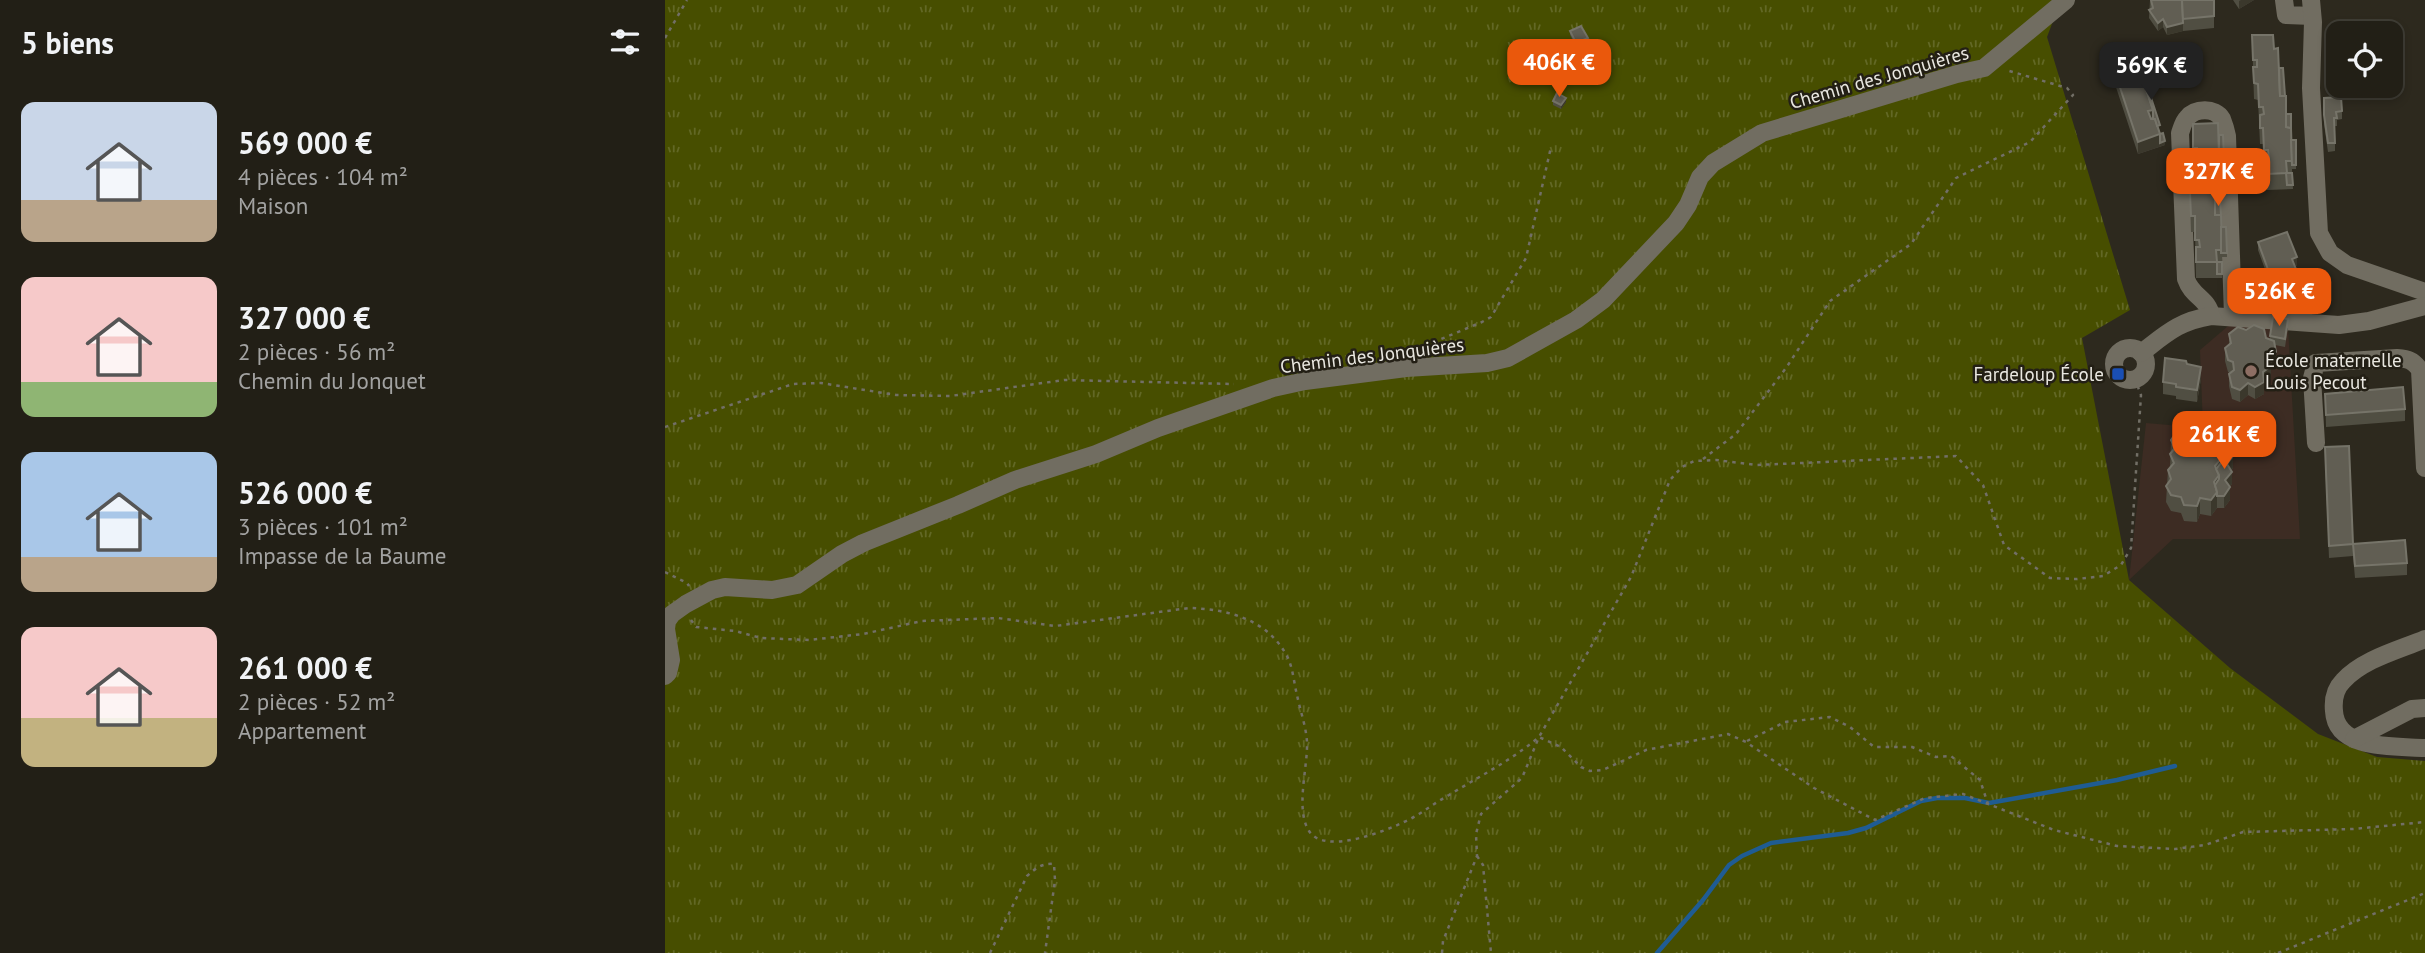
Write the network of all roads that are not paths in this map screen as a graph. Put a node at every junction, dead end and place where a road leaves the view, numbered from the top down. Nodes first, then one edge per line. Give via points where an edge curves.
1 (2066, 0) edge
2 (2284, 0) edge
3 (2312, 8) edge
4 (2425, 292) edge
5 (2425, 306) edge
6 (2211, 316) junction
7 (2233, 316) junction
8 (2141, 353) junction
9 (2316, 443) dead end
10 (2425, 468) edge
11 (2425, 639) edge
12 (665, 676) edge
13 (2425, 708) edge
14 (2354, 739) junction
15 (2425, 748) edge

1 - 12 street, Chemin des Jonquières via 1984,68 1762,133 1713,163 1700,177 1676,223 1603,300 1508,358 1273,388 1015,480 863,543 797,585 772,590 712,590 667,621 671,660
2 - 3 street via 2286,15
3 - 4 street via 2319,233 2330,253 2347,265
5 - 7 street via 2339,325
6 - 7 street
6 - 7 street via 2186,279 2180,133 2184,120 2205,110 2221,118 2227,135
6 - 8 street via 2181,324
8 - 8 street via 2146,365 2140,376 2122,378 2115,357 2130,348
9 - 10 street via 2312,378 2316,363 2409,359 2420,370
11 - 14 street via 2343,680 2335,698 2335,718 2337,727
13 - 14 street via 2412,709
14 - 15 street

